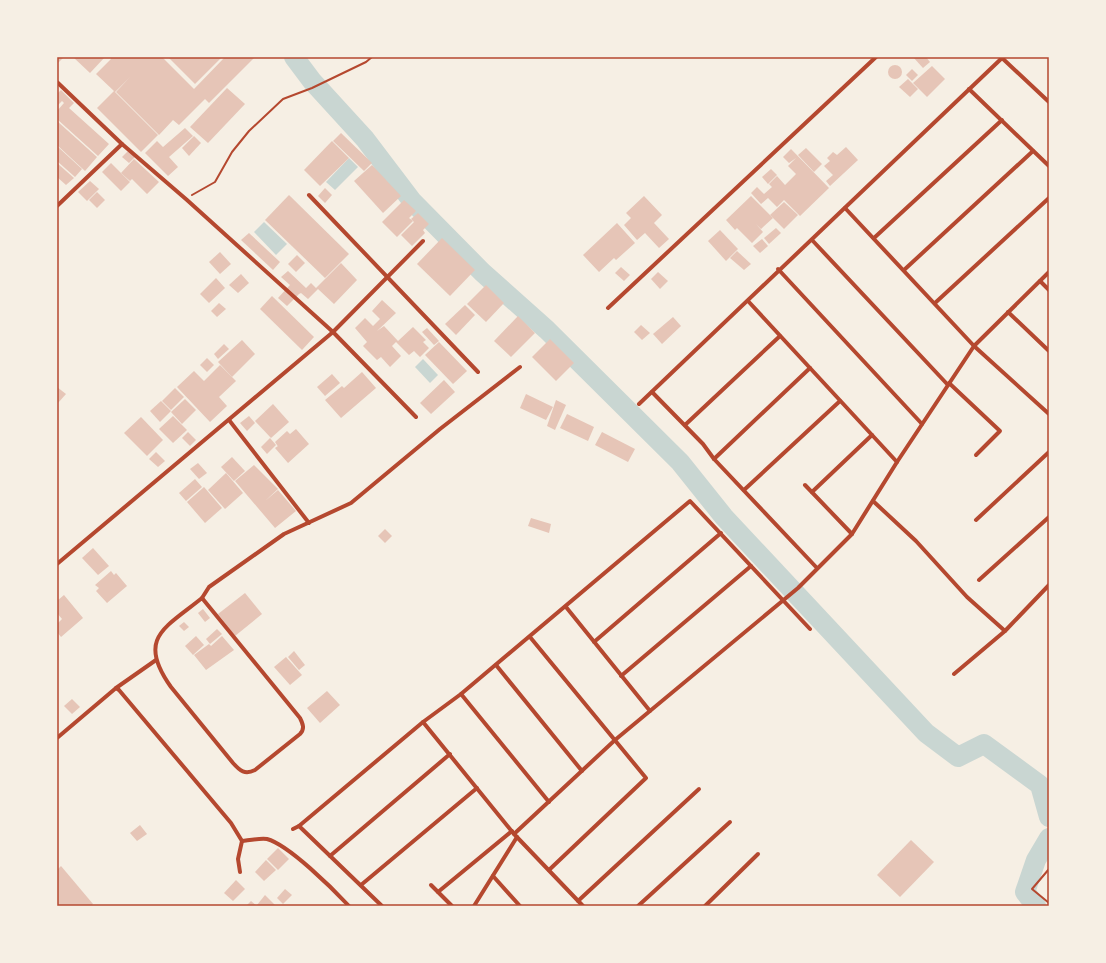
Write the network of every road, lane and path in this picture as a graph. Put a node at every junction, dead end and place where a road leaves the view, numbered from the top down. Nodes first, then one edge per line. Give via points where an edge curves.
1 (372, 57) edge
2 (876, 57) edge
3 (1001, 58) edge
4 (57, 82) edge
5 (970, 89) junction
6 (1049, 102) edge
7 (1002, 120) junction
8 (122, 144) junction
9 (1034, 151) junction
10 (1049, 166) edge
11 (308, 195) dead end
12 (1049, 198) edge
13 (187, 200) junction
14 (57, 206) edge
15 (845, 208) junction
16 (874, 238) junction
17 (812, 240) junction
18 (423, 241) dead end
19 (779, 269) junction
20 (904, 270) junction
21 (1049, 272) edge
22 (388, 276) junction
23 (1040, 281) junction
24 (1049, 290) edge
25 (748, 301) junction
26 (935, 303) junction
27 (608, 308) dead end
28 (1008, 312) junction
29 (333, 332) junction
30 (780, 336) junction
31 (974, 346) junction
32 (1049, 351) edge
33 (520, 367) dead end
34 (810, 368) junction
35 (478, 372) dead end
36 (949, 384) junction
37 (652, 392) junction
38 (840, 401) junction
39 (638, 404) dead end
40 (1049, 414) edge
41 (416, 417) dead end
42 (229, 420) junction
43 (922, 424) junction
44 (685, 425) junction
45 (872, 435) junction
46 (1049, 452) edge
47 (976, 455) dead end
48 (714, 459) junction
49 (897, 462) junction
50 (805, 485) dead end
51 (744, 490) junction
52 (812, 492) junction
53 (873, 501) junction
54 (1049, 517) edge
55 (976, 520) dead end
56 (309, 523) junction
57 (721, 533) junction
58 (852, 534) junction
59 (57, 564) edge
60 (751, 566) junction
61 (817, 568) junction
62 (979, 580) dead end
63 (1049, 585) edge
64 (202, 598) junction
65 (784, 601) junction
66 (566, 607) junction
67 (810, 628) dead end
68 (1005, 631) junction
69 (530, 637) junction
70 (594, 642) junction
71 (156, 660) junction
72 (496, 665) junction
73 (954, 674) dead end
74 (621, 676) junction
75 (116, 688) junction
76 (461, 694) junction
77 (650, 711) junction
78 (423, 722) junction
79 (57, 738) edge
80 (615, 740) junction
81 (450, 754) junction
82 (582, 771) junction
83 (477, 788) junction
84 (699, 789) dead end
85 (549, 802) junction
86 (730, 822) dead end
87 (299, 826) junction
88 (293, 829) dead end
89 (514, 834) junction
90 (242, 841) junction
91 (758, 854) dead end
92 (330, 856) junction
93 (1049, 869) edge
94 (549, 870) junction
95 (240, 872) dead end
96 (492, 876) junction
97 (361, 885) junction
98 (431, 885) dead end
99 (438, 892) junction
100 (578, 901) junction
101 (1049, 903) edge
102 (349, 906) edge
103 (382, 906) edge
104 (452, 906) edge
105 (474, 906) edge
106 (520, 906) edge
107 (583, 906) edge
108 (638, 906) edge
109 (705, 906) edge

1 - 13 path via 312,88 283,99 249,131 232,152 215,182
2 - 27 street
3 - 5 street
3 - 6 street
4 - 8 street
5 - 7 street
5 - 15 street
7 - 9 street
7 - 16 street
8 - 13 street
8 - 14 street
9 - 10 street
9 - 20 street
11 - 22 street
12 - 26 street
13 - 29 street
15 - 16 street
15 - 17 street
16 - 20 street
17 - 19 street
17 - 36 street
18 - 22 street
19 - 25 street
19 - 43 street
20 - 26 street
21 - 23 street
22 - 29 street
22 - 35 street
23 - 24 street
23 - 28 street
25 - 30 street
25 - 37 street
26 - 31 street
28 - 31 street
28 - 32 street
29 - 41 street
29 - 42 street
30 - 34 street
30 - 44 street
31 - 36 street
31 - 40 street
33 - 56 street via 351,503
34 - 38 street
34 - 48 street
36 - 43 street
36 - 47 street via 1000,431
37 - 39 street
37 - 44 street
38 - 45 street
38 - 51 street
42 - 56 street
42 - 59 street
43 - 49 street
44 - 48 street via 704,444
45 - 49 street
45 - 52 street
46 - 55 street
48 - 51 street
49 - 53 street
50 - 52 street
51 - 61 street
52 - 58 street
53 - 58 street
53 - 68 street via 916,541 967,597
54 - 62 street
56 - 64 street via 284,534 209,587
57 - 60 street
57 - 66 street via 690,501
57 - 70 street
58 - 61 street
60 - 65 street
60 - 74 street
61 - 65 street
63 - 68 street
64 - 71 street via 157,637
64 - 71 street via 300,718 303,724 302,732 255,770 249,773 239,770 171,687
65 - 67 street
65 - 77 street
66 - 69 street
66 - 70 street
68 - 73 street
69 - 72 street
69 - 80 street
70 - 74 street
71 - 75 street
72 - 76 street
72 - 82 street
74 - 77 street
75 - 79 street
75 - 90 street via 128,699 231,823
76 - 78 street
76 - 85 street
77 - 80 street
78 - 81 street
78 - 87 street
80 - 82 street
80 - 94 street via 646,778
81 - 83 street
81 - 92 street
82 - 85 street
83 - 89 street
83 - 97 street
84 - 100 street
85 - 89 street
86 - 108 street
87 - 88 street
87 - 92 street
89 - 94 street
89 - 96 street
89 - 99 street
90 - 95 street via 238,859
90 - 102 street via 267,839 285,849
91 - 109 street
92 - 97 street
93 - 101 path via 1032,889
94 - 100 street
96 - 105 street
96 - 106 street
97 - 103 street
98 - 99 street
99 - 104 street
100 - 107 street

